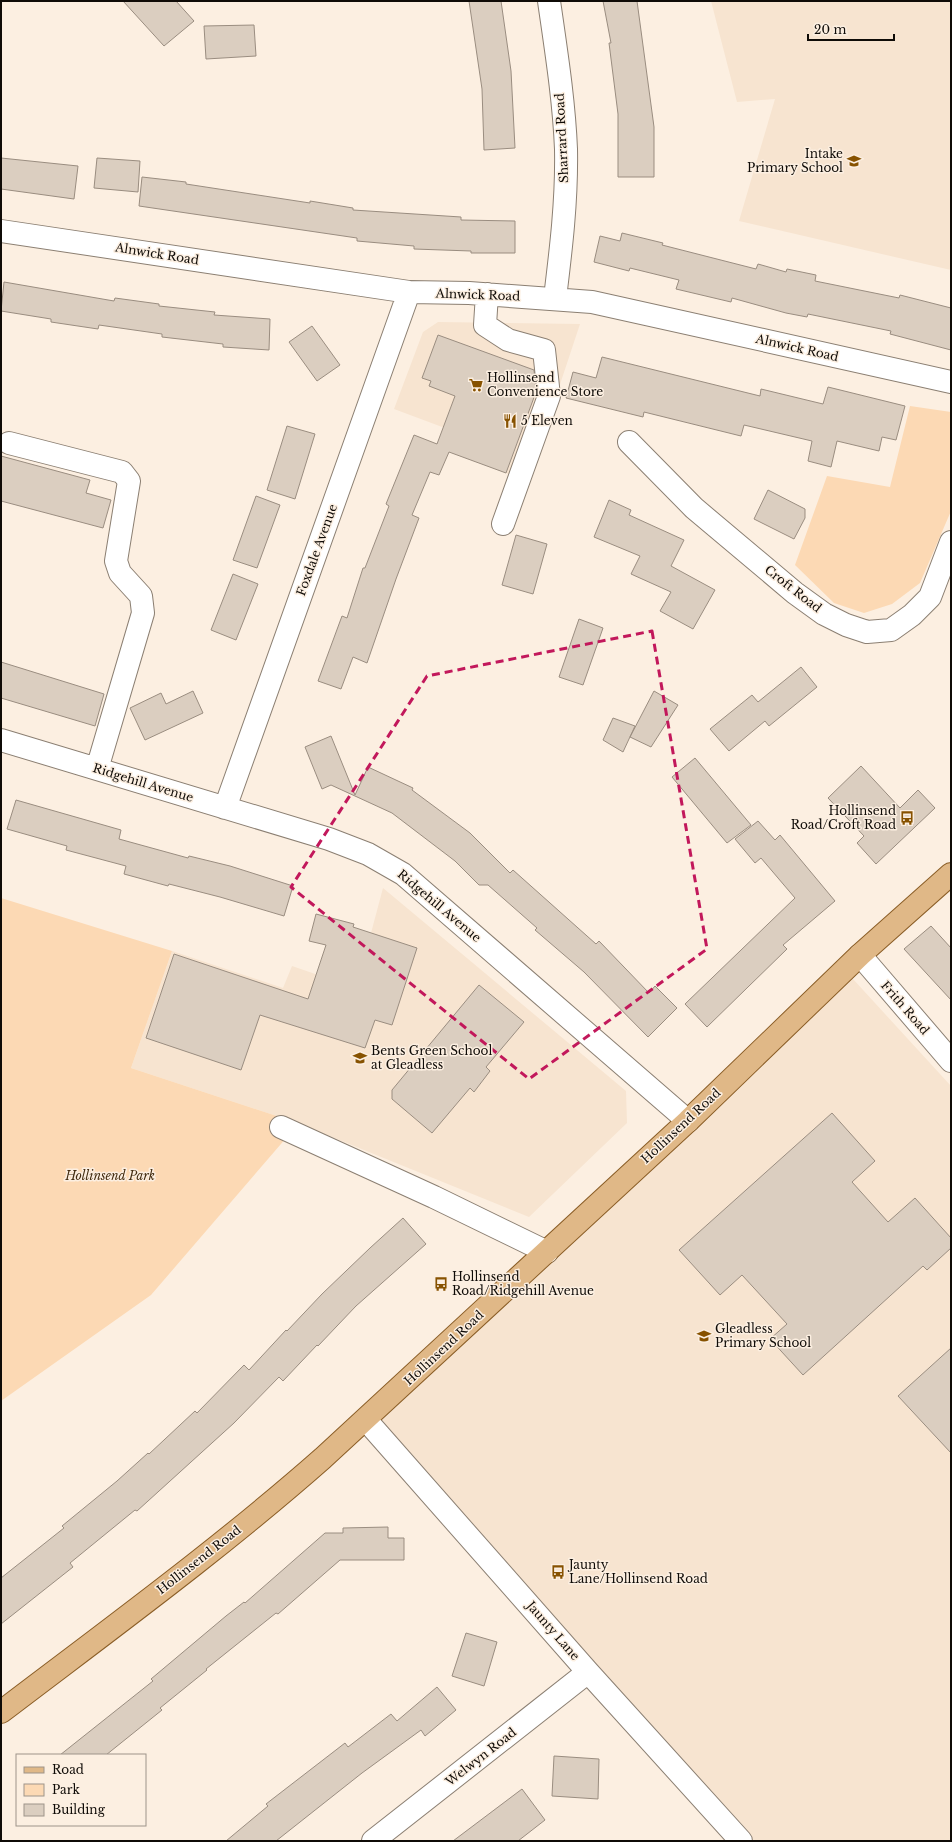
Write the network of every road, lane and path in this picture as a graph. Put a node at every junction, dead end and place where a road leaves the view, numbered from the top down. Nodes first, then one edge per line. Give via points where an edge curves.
1 (549, 1) edge
2 (1, 231) edge
3 (409, 292) junction
4 (487, 294) junction
5 (555, 298) junction
6 (951, 382) edge
7 (629, 442) dead end
8 (9, 443) dead end
9 (502, 524) dead end
10 (951, 542) edge
11 (1, 740) edge
12 (97, 769) junction
13 (225, 808) junction
14 (951, 874) edge
15 (860, 955) junction
16 (951, 1061) edge
17 (688, 1121) junction
18 (281, 1127) dead end
19 (547, 1252) junction
20 (366, 1420) junction
21 (588, 1672) junction
22 (1, 1712) edge
23 (373, 1841) edge
24 (741, 1841) edge

1 - 5 street, Sharrard Road via 566,149 565,218
2 - 3 street, Alnwick Road
3 - 4 street, Alnwick Road
3 - 13 street, Foxdale Avenue
4 - 5 street, Alnwick Road
4 - 9 street via 485,325 508,340 544,350 549,396
5 - 6 street, Alnwick Road via 592,302
7 - 10 street, Croft Road via 694,508 794,593 824,614 867,632 891,630 912,615 930,597
8 - 12 street via 122,472 129,481 116,561 120,573 141,596 143,613
11 - 12 street, Ridgehill Avenue
12 - 13 street, Ridgehill Avenue
13 - 17 street, Ridgehill Avenue via 329,839 368,854 403,874
14 - 15 main road, Hollinsend Road
15 - 16 street, Frith Road
15 - 17 main road, Hollinsend Road
17 - 19 main road, Hollinsend Road
18 - 19 street
19 - 20 main road, Hollinsend Road
20 - 21 street, Jaunty Lane
20 - 22 main road, Hollinsend Road via 283,1494
21 - 23 street, Welwyn Road
21 - 24 street, Jaunty Lane

